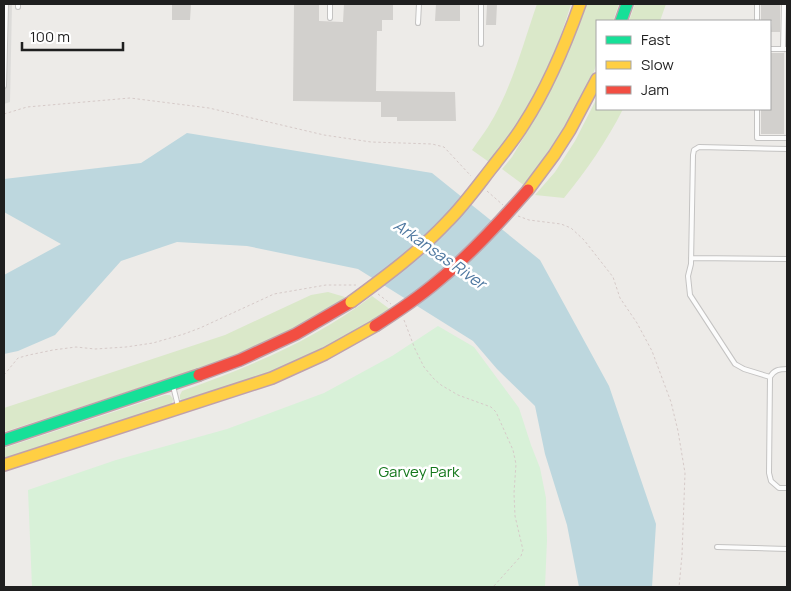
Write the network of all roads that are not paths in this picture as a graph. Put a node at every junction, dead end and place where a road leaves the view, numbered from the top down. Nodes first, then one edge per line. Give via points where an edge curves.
1 (6, 4) edge
2 (330, 4) edge
3 (419, 4) edge
4 (481, 4) edge
5 (580, 4) edge
6 (627, 4) edge
7 (757, 4) edge
8 (784, 4) edge
9 (330, 18) dead end
10 (621, 20) edge
11 (757, 20) edge
12 (418, 23) dead end
13 (481, 44) dead end
14 (771, 49) edge
15 (785, 49) edge
16 (596, 81) edge
17 (4, 86) edge
18 (757, 110) edge
19 (787, 138) edge
20 (787, 148) edge
21 (691, 258) junction
22 (787, 259) edge
23 (787, 369) edge
24 (770, 377) junction
25 (172, 384) junction
26 (179, 409) junction
27 (4, 440) edge
28 (4, 466) edge
29 (787, 488) edge
30 (717, 547) dead end
31 (787, 549) edge

1 - 17 lane
2 - 9 lane
3 - 12 lane
4 - 13 lane
5 - 25 highway, bridge via 547,84 524,125 471,195 419,249 351,302 296,334 232,363
6 - 10 highway
7 - 11 lane
8 - 15 lane
14 - 15 lane
16 - 26 highway, bridge via 570,130 528,190 453,270 401,310 302,366
18 - 19 lane via 757,138
20 - 21 lane via 699,147 694,150
21 - 22 lane
21 - 24 lane via 688,276 690,295 735,364
23 - 24 lane via 773,372
24 - 29 lane via 769,473 771,481 779,488
25 - 26 lane
25 - 27 highway
26 - 28 highway
30 - 31 lane

